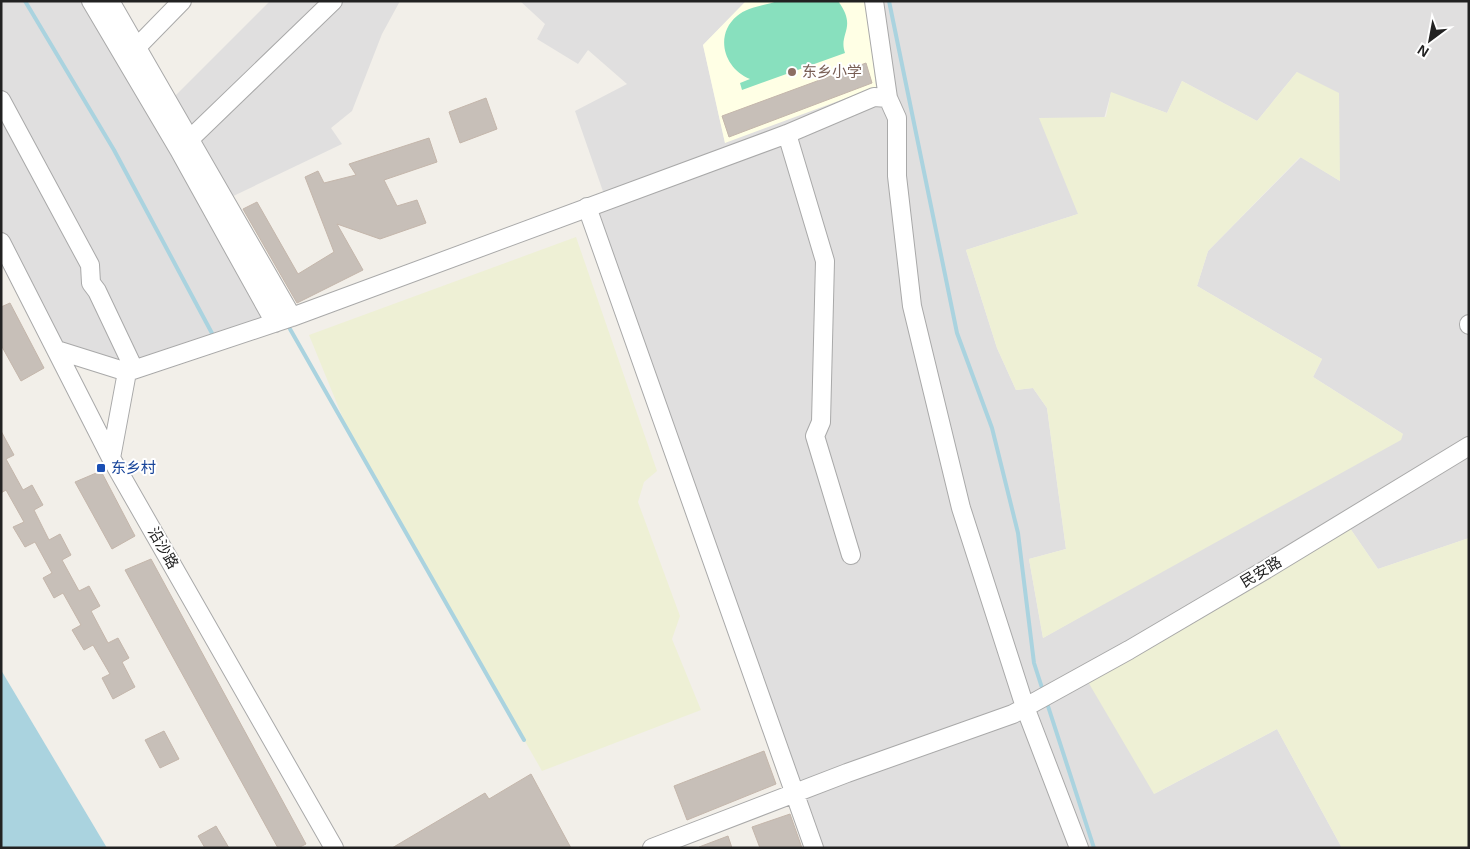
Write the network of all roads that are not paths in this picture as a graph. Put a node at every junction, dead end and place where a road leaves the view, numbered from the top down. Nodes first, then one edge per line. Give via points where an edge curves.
1 (91, 1) edge
2 (110, 1) edge
3 (182, 1) edge
4 (333, 1) edge
5 (874, 1) edge
6 (137, 46) junction
7 (888, 98) junction
8 (1, 100) edge
9 (787, 134) junction
10 (190, 139) junction
11 (587, 207) junction
12 (1, 242) edge
13 (292, 316) junction
14 (275, 322) junction
15 (57, 350) junction
16 (131, 371) junction
17 (1469, 446) edge
18 (111, 458) junction
19 (851, 555) dead end
20 (1025, 707) junction
21 (794, 793) junction
22 (334, 848) edge
23 (652, 848) edge
24 (814, 848) edge
25 (1079, 848) edge

1 - 14 street
2 - 6 street
3 - 6 street
4 - 10 street
5 - 7 street
6 - 10 street
7 - 9 street via 874,96
7 - 20 street via 897,118 898,176 912,306 961,508
8 - 16 street via 90,265 91,283
9 - 11 street
9 - 19 street via 825,261 821,422 815,436
10 - 13 street
11 - 13 street
11 - 21 street
12 - 15 street, 沿沙路
13 - 14 street
14 - 16 street
15 - 16 street
15 - 18 street, 沿沙路
16 - 18 street
17 - 20 street, 民安路 via 1270,567
18 - 22 street, 沿沙路
20 - 21 street, 民安路
20 - 25 street
21 - 23 street, 民安路
21 - 24 street

